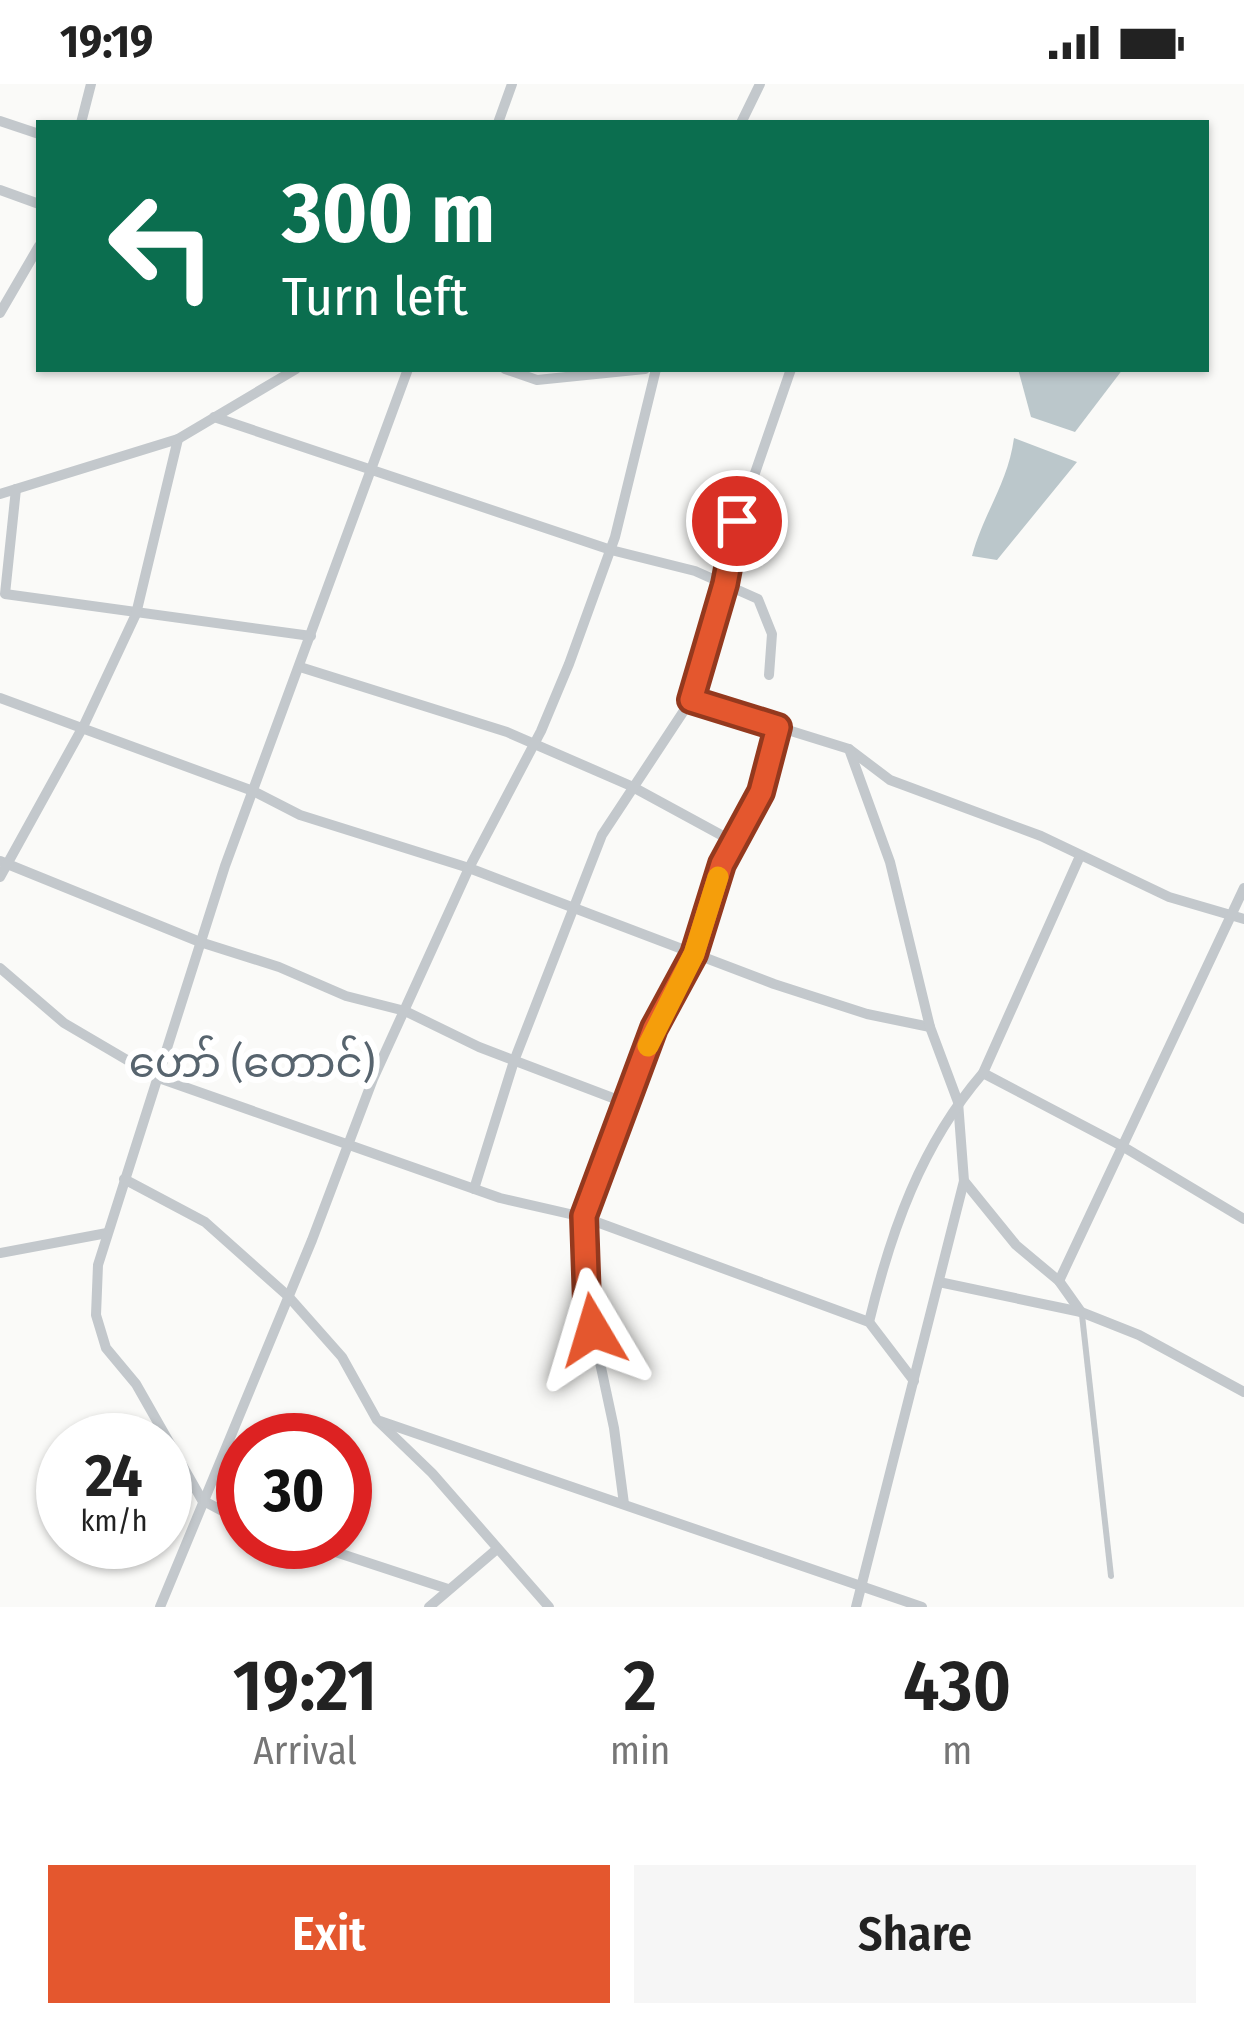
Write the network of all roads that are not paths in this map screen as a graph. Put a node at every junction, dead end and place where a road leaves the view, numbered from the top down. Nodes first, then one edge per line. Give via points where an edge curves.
1 (92, 84) edge
2 (512, 84) edge
3 (760, 84) edge
4 (82, 120) edge
5 (498, 120) edge
6 (743, 120) edge
7 (0, 121) edge
8 (36, 133) edge
9 (0, 190) edge
10 (36, 204) edge
11 (36, 250) edge
12 (0, 277) edge
13 (15, 281) junction
14 (0, 313) edge
15 (291, 372) edge
16 (407, 372) edge
17 (514, 372) edge
18 (616, 372) edge
19 (655, 372) edge
20 (790, 372) edge
21 (214, 417) junction
22 (178, 439) junction
23 (374, 467) junction
24 (16, 489) junction
25 (0, 494) edge
26 (611, 550) junction
27 (725, 584) junction
28 (136, 614) junction
29 (311, 636) junction
30 (300, 668) junction
31 (770, 675) dead end
32 (0, 698) edge
33 (691, 700) junction
34 (84, 725) junction
35 (778, 727) junction
36 (534, 743) junction
37 (849, 749) junction
38 (631, 786) junction
39 (254, 790) junction
40 (734, 842) junction
41 (1080, 856) junction
42 (5, 863) edge
43 (469, 868) junction
44 (0, 877) edge
45 (1244, 888) edge
46 (575, 907) junction
47 (1238, 917) edge
48 (200, 942) junction
49 (694, 954) junction
50 (0, 968) edge
51 (405, 1011) junction
52 (930, 1028) junction
53 (514, 1061) junction
54 (983, 1073) junction
55 (156, 1077) junction
56 (958, 1102) junction
57 (626, 1103) junction
58 (347, 1146) junction
59 (1122, 1146) junction
60 (124, 1179) junction
61 (964, 1181) junction
62 (474, 1189) junction
63 (584, 1216) junction
64 (1244, 1219) edge
65 (107, 1234) junction
66 (0, 1253) edge
67 (1059, 1281) junction
68 (939, 1282) junction
69 (288, 1296) junction
70 (1081, 1312) junction
71 (869, 1322) junction
72 (914, 1381) junction
73 (1244, 1392) edge
74 (377, 1420) junction
75 (202, 1500) junction
76 (624, 1504) junction
77 (216, 1508) edge
78 (497, 1549) junction
79 (372, 1564) edge
80 (1111, 1576) dead end
81 (864, 1586) junction
82 (448, 1589) junction
83 (160, 1607) edge
84 (429, 1607) edge
85 (549, 1607) edge
86 (856, 1607) edge
87 (922, 1607) edge

1 - 4 street
2 - 5 street
3 - 6 street
7 - 8 street
9 - 10 street
11 - 13 street
12 - 13 street
13 - 14 street
15 - 21 street
16 - 23 street
17 - 18 street via 537,380
19 - 26 street
20 - 27 street via 737,521
21 - 22 street
21 - 23 street
22 - 24 street
22 - 28 street
23 - 26 street
23 - 29 street
24 - 25 street
24 - 28 street via 4,594
26 - 27 street
26 - 36 street
27 - 31 street via 758,599 772,634
27 - 33 street
28 - 29 street
28 - 34 street
29 - 30 street
30 - 36 street
30 - 39 street
32 - 34 street
33 - 35 street
33 - 38 street
34 - 39 street
34 - 42 street
35 - 37 street
35 - 40 street via 761,792
36 - 38 street
36 - 43 street
37 - 41 street via 890,780
37 - 52 street via 890,862
38 - 40 street
38 - 46 street
39 - 43 street via 300,815
39 - 48 street
40 - 49 street
41 - 47 street via 1169,897
41 - 54 street
42 - 44 street
42 - 48 street
43 - 46 street
43 - 51 street
45 - 47 street
46 - 49 street
46 - 53 street
47 - 59 street
48 - 51 street
48 - 55 street
49 - 52 street
49 - 57 street
50 - 55 street via 64,1023
51 - 53 street
51 - 58 street
52 - 56 street
53 - 57 street
53 - 62 street
54 - 56 street
54 - 59 street
55 - 58 street
55 - 60 street
56 - 61 street
56 - 71 street via 904,1203
57 - 63 street
58 - 62 street
58 - 69 street
59 - 64 street
59 - 67 street
60 - 65 street
60 - 69 street via 205,1222
61 - 67 street via 1016,1245
61 - 68 street
62 - 63 street
63 - 71 street
63 - 76 street via 587,1302
65 - 66 street
65 - 75 street via 96,1315 106,1348 136,1384
67 - 70 street
68 - 70 street
68 - 72 street
69 - 74 street via 343,1357
69 - 75 street
70 - 73 street
70 - 80 lane
71 - 72 street
72 - 81 street
74 - 76 street
74 - 78 street
75 - 77 street
75 - 83 street
76 - 81 street
78 - 82 street
78 - 85 street
79 - 82 street
81 - 86 street
81 - 87 street
82 - 84 street

